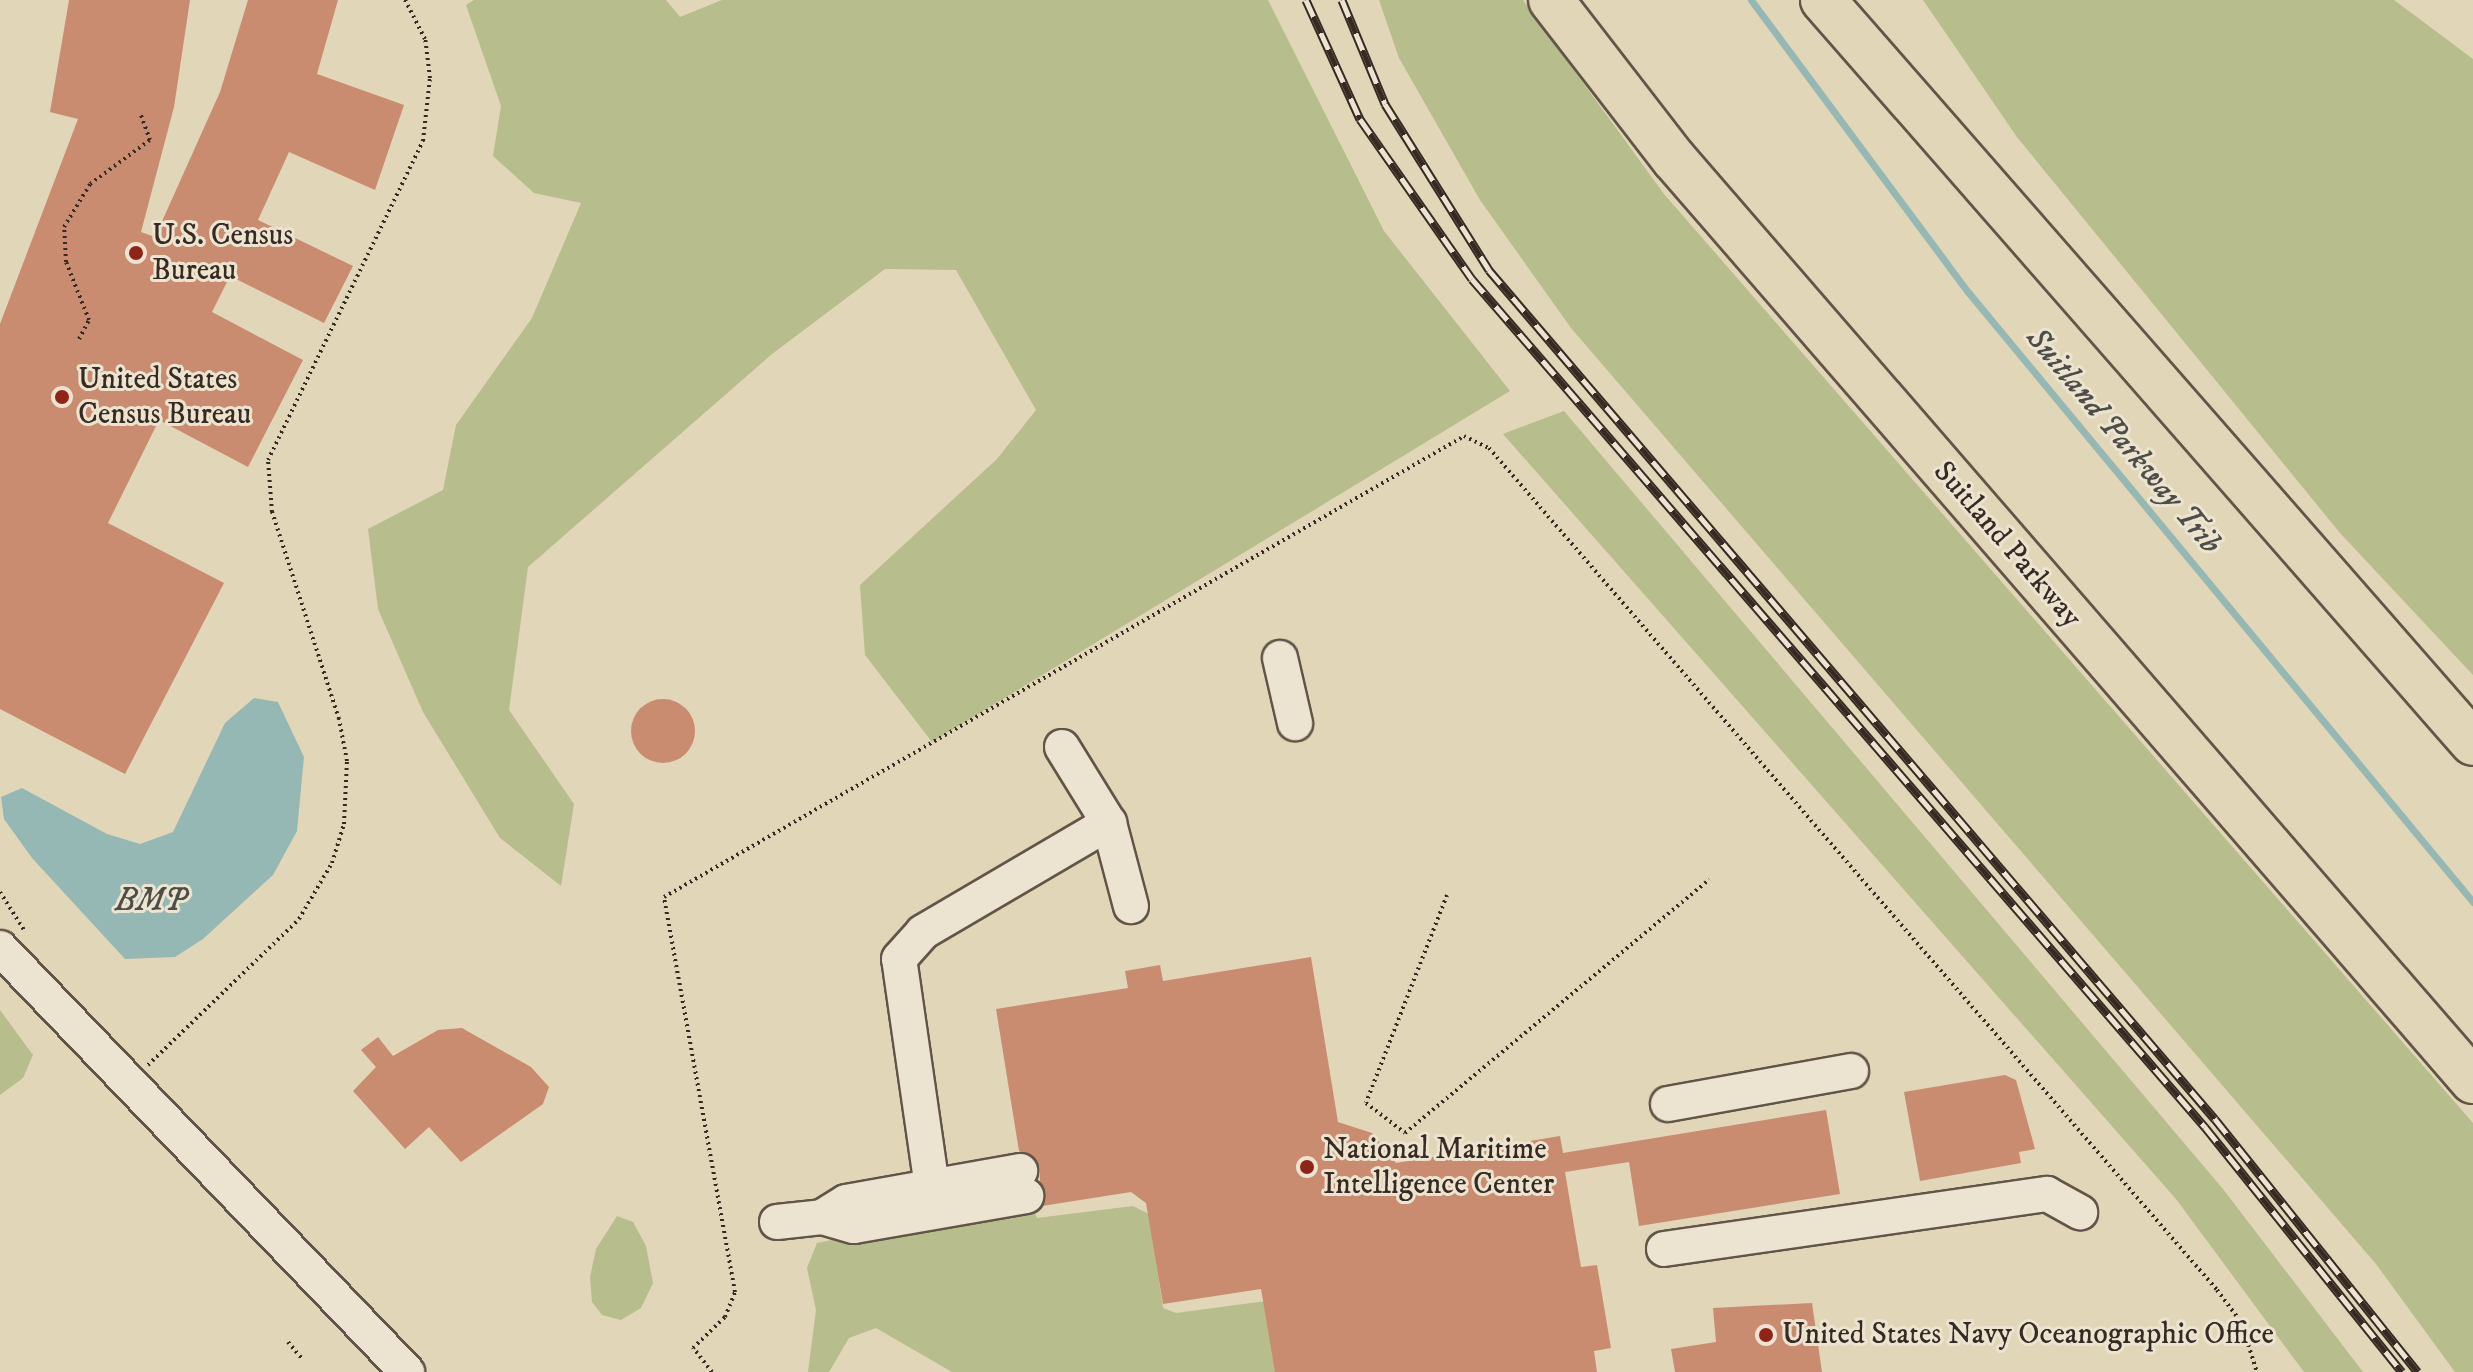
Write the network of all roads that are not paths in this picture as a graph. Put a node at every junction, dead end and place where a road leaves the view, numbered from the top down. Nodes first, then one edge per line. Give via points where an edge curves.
1 (1551, 0) edge
2 (1823, 0) edge
3 (1280, 658) dead end
4 (1295, 723) dead end
5 (2473, 743) edge
6 (1062, 747) dead end
7 (1109, 823) junction
8 (1131, 906) dead end
9 (14, 942) edge
10 (1851, 1071) dead end
11 (2473, 1081) edge
12 (1668, 1104) dead end
13 (932, 1187) junction
14 (2080, 1212) dead end
15 (822, 1217) junction
16 (777, 1222) dead end
17 (1664, 1249) dead end
18 (407, 1372) edge

1 - 11 highway, Suitland Parkway via 1707,199
2 - 5 highway
3 - 4 lane
6 - 7 lane
7 - 8 lane
7 - 13 lane via 923,932 899,959
9 - 18 lane
10 - 12 lane
13 - 15 lane via 846,1202
13 - 15 lane via 1023,1183 854,1226
14 - 17 lane via 2047,1194
15 - 16 lane

